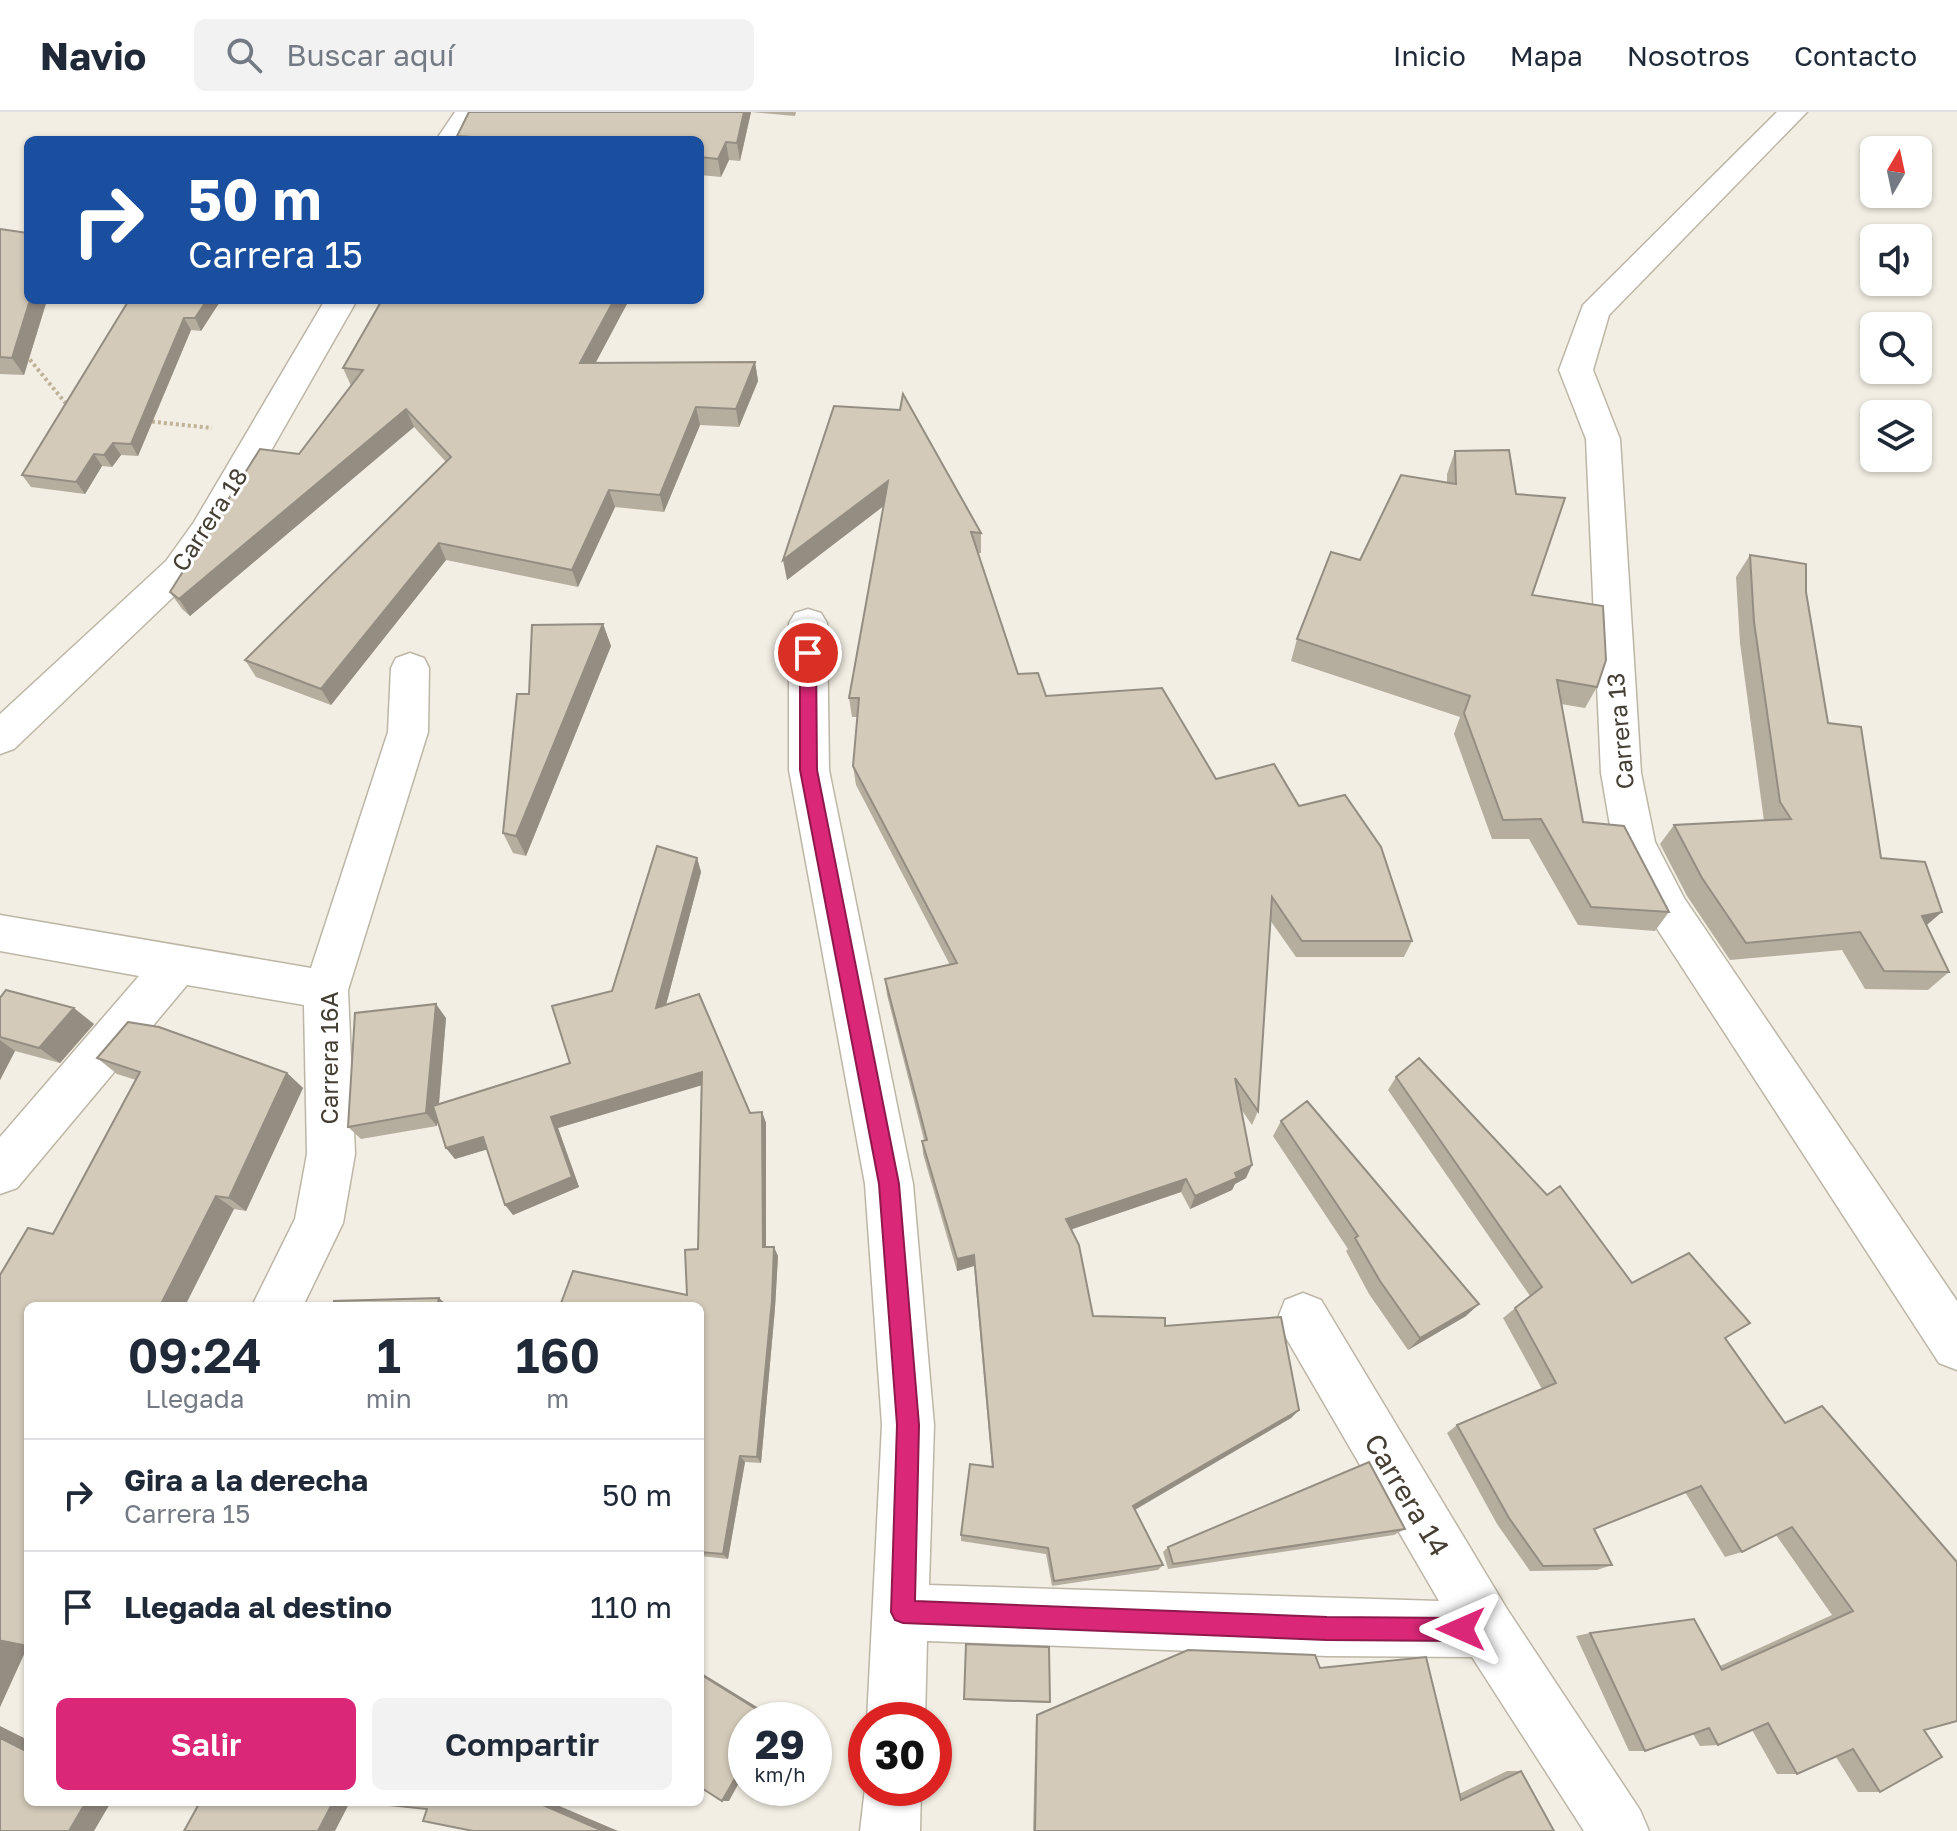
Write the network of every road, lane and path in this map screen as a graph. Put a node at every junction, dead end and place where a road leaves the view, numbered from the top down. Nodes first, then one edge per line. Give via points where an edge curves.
1 (469, 112) edge
2 (1793, 112) edge
3 (453, 136) edge
4 (339, 304) edge
5 (20, 349) edge
6 (74, 413) edge
7 (138, 420) edge
8 (265, 433) junction
9 (808, 623) dead end
10 (410, 668) dead end
11 (0, 738) edge
12 (0, 933) edge
13 (177, 964) junction
14 (326, 990) junction
15 (0, 1172) edge
16 (279, 1302) edge
17 (1303, 1318) dead end
18 (1957, 1345) edge
19 (903, 1612) junction
20 (1487, 1629) junction
21 (897, 1702) edge
22 (891, 1806) edge
23 (890, 1831) edge
24 (1619, 1831) edge

1 - 3 street
2 - 18 street, Carrera 13 via 1594,312 1576,370 1603,439 1621,773 1634,843 1669,911
4 - 8 street, Carrera 18
5 - 6 path
7 - 8 path
8 - 11 street, Carrera 18 via 179,570
9 - 19 street via 809,770 889,1184 908,1425
10 - 14 street, Carrera 16A via 408,732
12 - 13 street
13 - 14 street
13 - 15 street
14 - 16 street, Carrera 16A via 331,1154 319,1223
17 - 20 street, Carrera 14
19 - 20 street
19 - 21 street
20 - 24 street, Carrera 14
22 - 23 street

